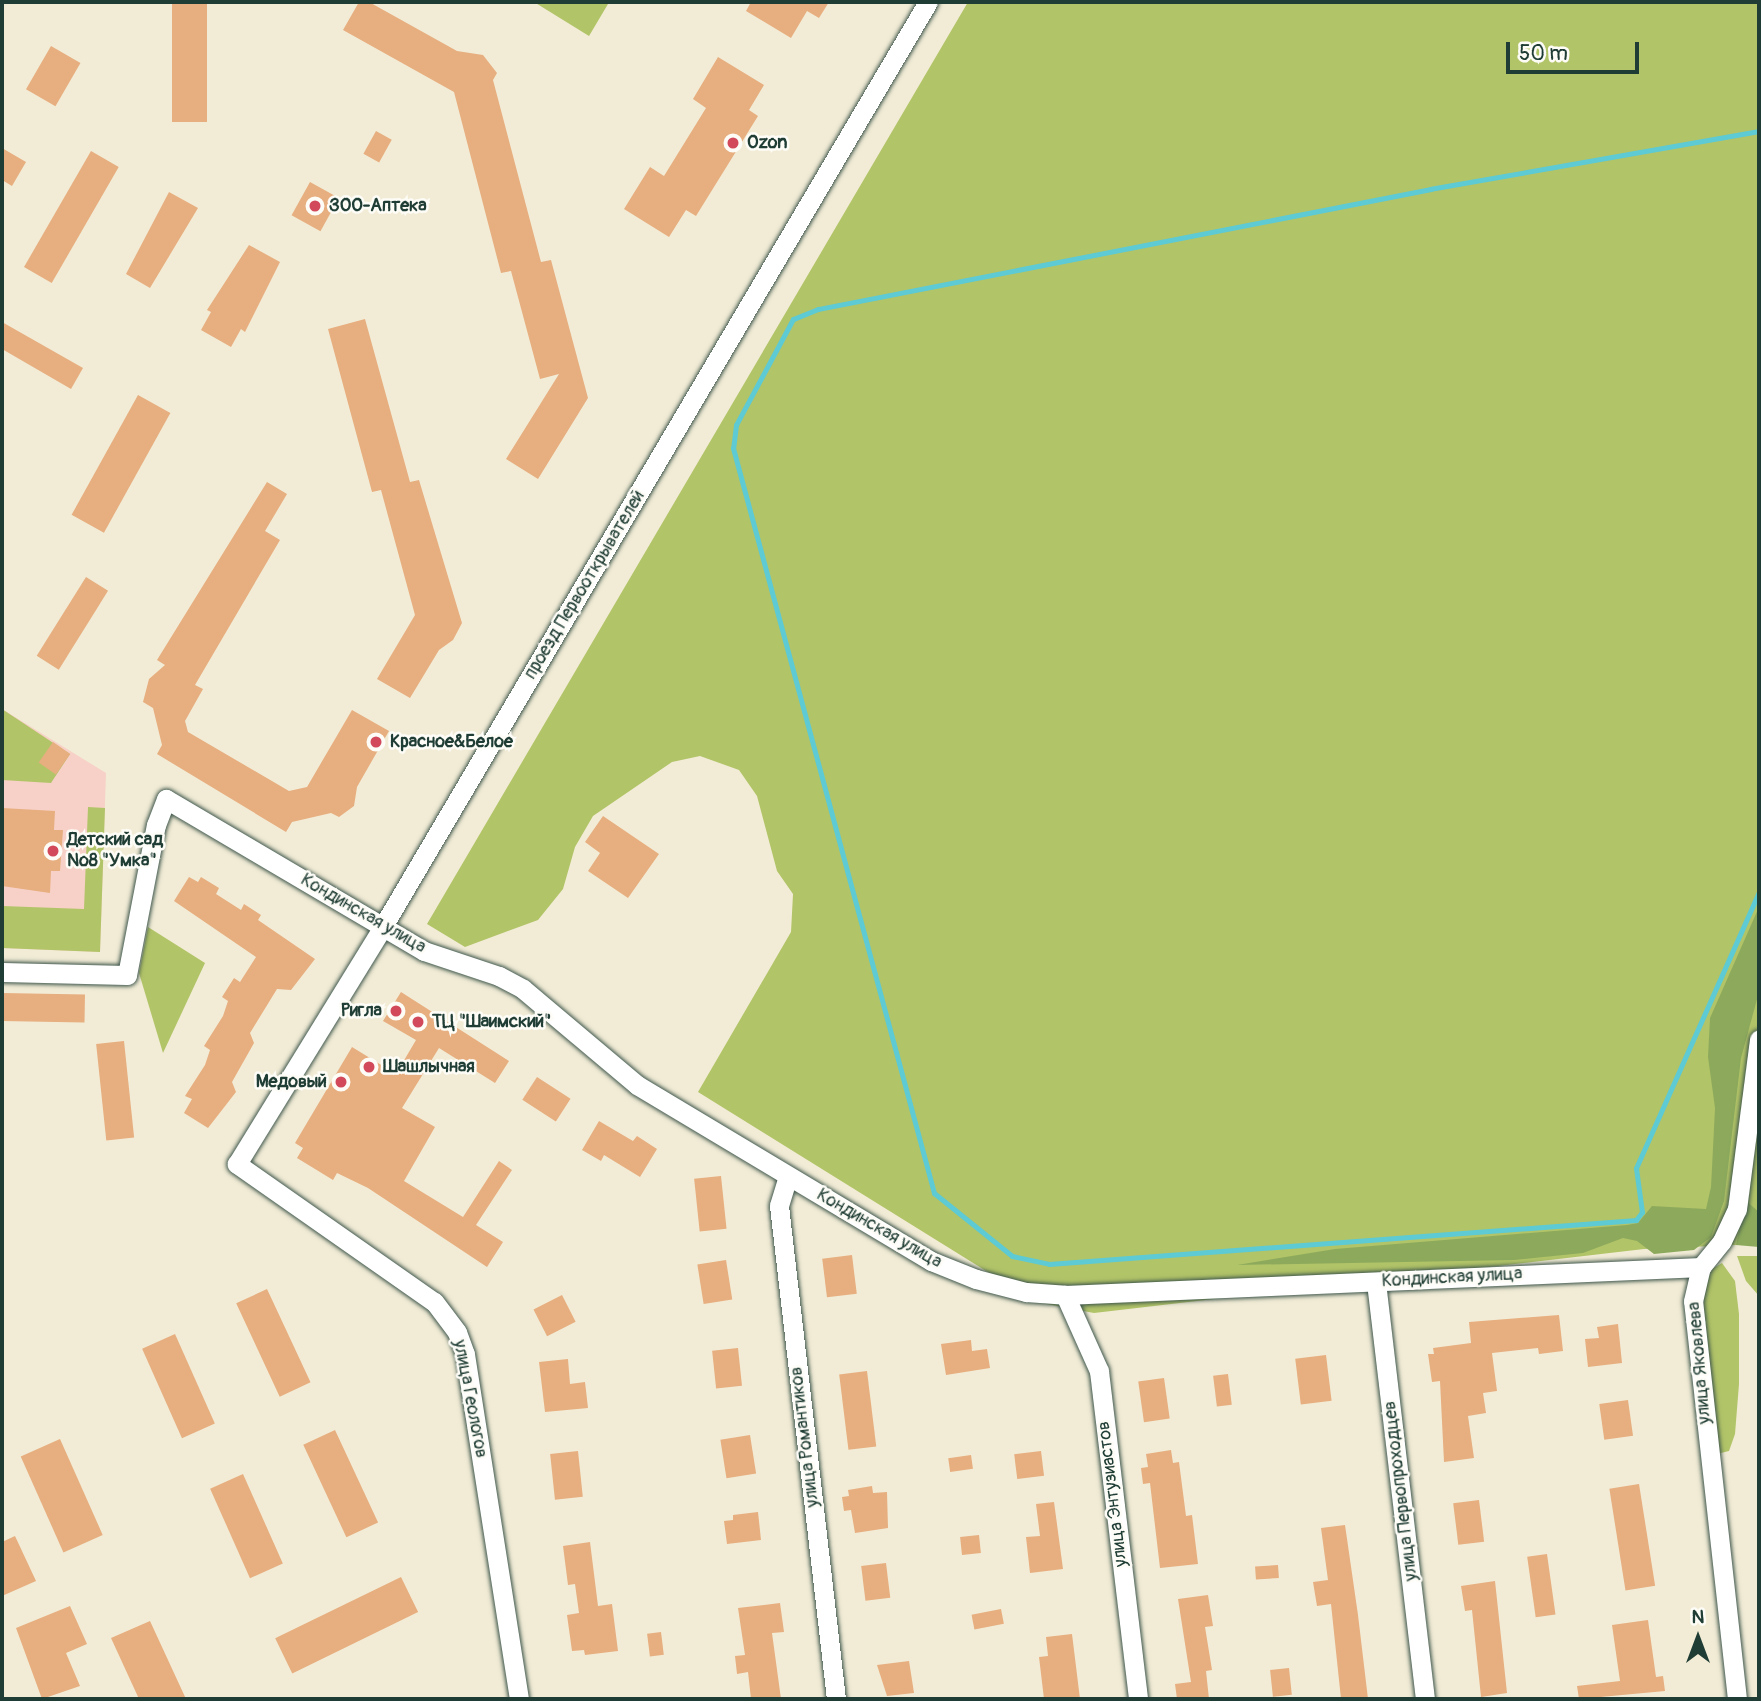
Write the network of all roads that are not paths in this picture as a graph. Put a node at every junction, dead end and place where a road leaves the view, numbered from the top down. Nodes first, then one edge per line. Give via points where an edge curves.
1 (928, 2) edge
2 (382, 928) junction
3 (2, 972) edge
4 (1759, 1039) edge
5 (237, 1164) joint
6 (788, 1176) junction
7 (1701, 1267) junction
8 (1376, 1282) junction
9 (1065, 1295) junction
10 (519, 1699) edge
11 (836, 1699) edge
12 (1138, 1699) edge
13 (1425, 1699) edge
14 (1737, 1699) edge

1 - 2 street, проезд Первооткрывателей
2 - 3 street, Кондинская улица via 166,799 156,825 127,975
2 - 5 street, проезд Первооткрывателей
2 - 6 street, Кондинская улица via 424,951 499,976 523,989 636,1084
4 - 7 street, улица Яковлева via 1737,1209 1722,1241
5 - 10 street, улица Геологов via 418,1290 457,1332 465,1354
6 - 9 street, Кондинская улица via 947,1268 1026,1292
6 - 11 street, улица Романтиков via 779,1206
7 - 8 street, Кондинская улица
7 - 14 street, улица Яковлева via 1693,1319
8 - 9 street, Кондинская улица
8 - 13 street, улица Первопроходцев
9 - 12 street, улица Энтузиастов via 1099,1371

